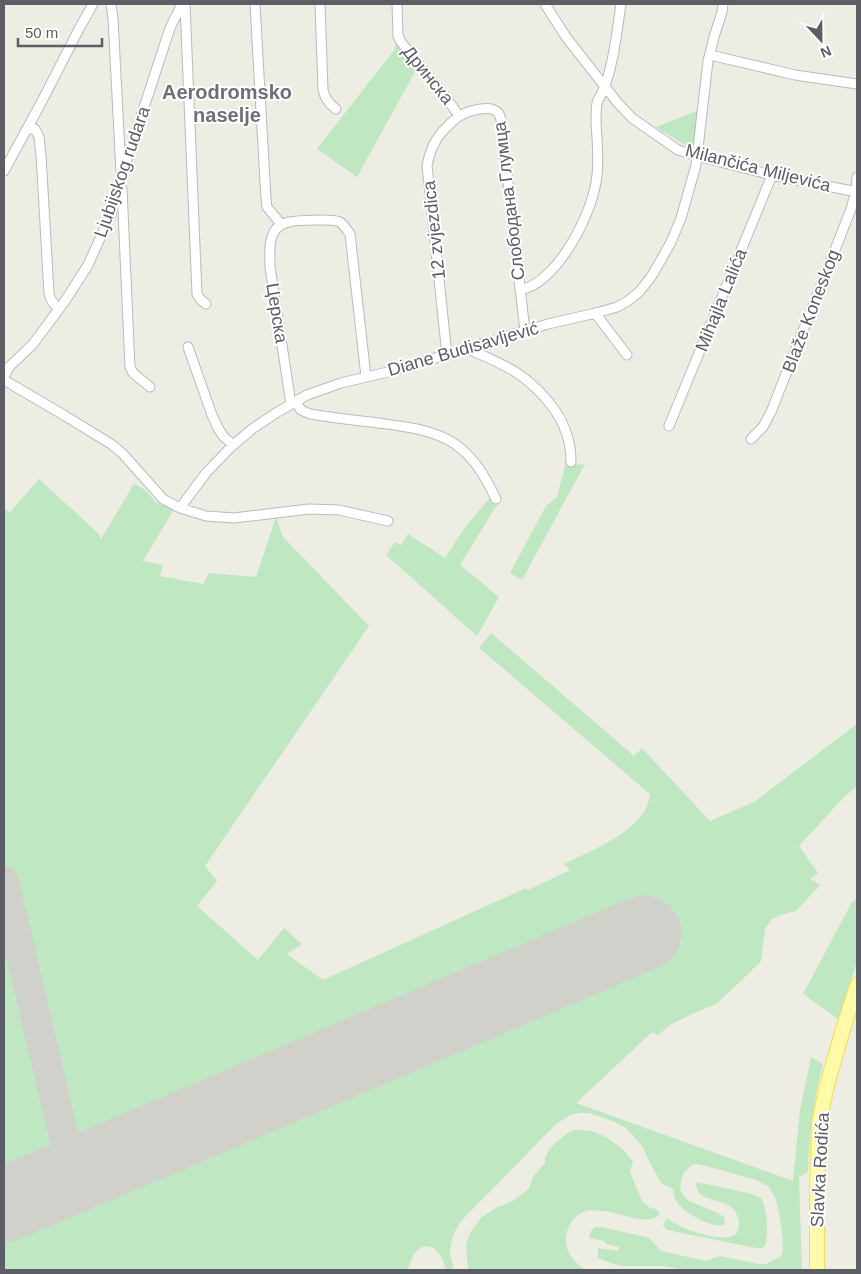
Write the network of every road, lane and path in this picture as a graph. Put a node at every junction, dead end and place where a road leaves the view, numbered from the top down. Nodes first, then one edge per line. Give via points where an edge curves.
1 (92, 4) edge
2 (111, 4) edge
3 (184, 4) edge
4 (255, 4) edge
5 (320, 4) edge
6 (398, 4) edge
7 (545, 4) edge
8 (621, 4) edge
9 (723, 4) edge
10 (710, 55) junction
11 (857, 84) edge
12 (605, 87) junction
13 (336, 109) dead end
14 (459, 116) junction
15 (27, 129) junction
16 (697, 156) junction
17 (4, 171) edge
18 (772, 175) junction
19 (857, 177) edge
20 (121, 182) junction
21 (857, 191) edge
22 (281, 224) junction
23 (520, 290) junction
24 (206, 304) dead end
25 (59, 309) junction
26 (595, 314) junction
27 (525, 331) junction
28 (188, 347) dead end
29 (468, 349) junction
30 (447, 355) junction
31 (627, 356) dead end
32 (366, 377) junction
33 (4, 379) edge
34 (150, 387) dead end
35 (294, 403) junction
36 (669, 426) dead end
37 (751, 439) dead end
38 (233, 445) junction
39 (571, 462) dead end
40 (496, 499) dead end
41 (180, 508) junction
42 (388, 521) dead end
43 (857, 985) edge
44 (817, 1270) edge

1 - 15 street
2 - 20 street
3 - 20 street, Ljubijskog rudara via 170,28
3 - 24 street via 198,294
4 - 22 street via 266,199
5 - 13 street via 322,90
6 - 14 street, Дринска via 398,36 401,42
7 - 12 street, Milančića Miljevića
8 - 12 street
9 - 10 street, Diane Budisavljević
10 - 11 street
10 - 16 street, Diane Budisavljević
12 - 16 street, Milančića Miljevića via 632,118 678,150
12 - 23 street via 597,103 595,190 580,230 549,272 532,286
14 - 23 street, Слободана Глумца via 483,108 490,108 500,115
14 - 30 street, 12 zvjezdica via 440,135 427,166
15 - 17 street
15 - 25 street via 35,129 39,138 48,293
16 - 18 street, Milančića Miljevića
16 - 26 street, Diane Budisavljević via 681,218 651,277 628,301
18 - 21 street, Milančića Miljevića
18 - 36 street, Mihajla Lalića
19 - 21 street, Blaže Koneskog
20 - 25 street, Ljubijskog rudara via 112,214 88,265
20 - 34 street via 130,367 133,374
21 - 37 street, Blaže Koneskog via 771,412
22 - 32 street via 328,220 340,222 347,229 351,240
22 - 35 street, Церска via 272,235 270,267
23 - 27 street, Слободана Глумца
25 - 33 street, Ljubijskog rudara via 33,344 9,367
26 - 27 street, Diane Budisavljević
26 - 31 street
27 - 29 street, Diane Budisavljević
28 - 38 street via 212,415 223,436
29 - 30 street, Diane Budisavljević
29 - 39 street via 516,373 542,396 562,423 569,441
30 - 32 street, Diane Budisavljević
32 - 35 street, Diane Budisavljević via 307,395
33 - 41 street via 111,444 163,499
35 - 38 street, Diane Budisavljević via 276,412
35 - 40 street via 310,414 406,427 440,436 455,444 475,462
38 - 41 street, Diane Budisavljević via 206,473
41 - 42 street via 206,516 234,518 309,509 339,510
43 - 44 main road, Slavka Rodića via 819,1123

